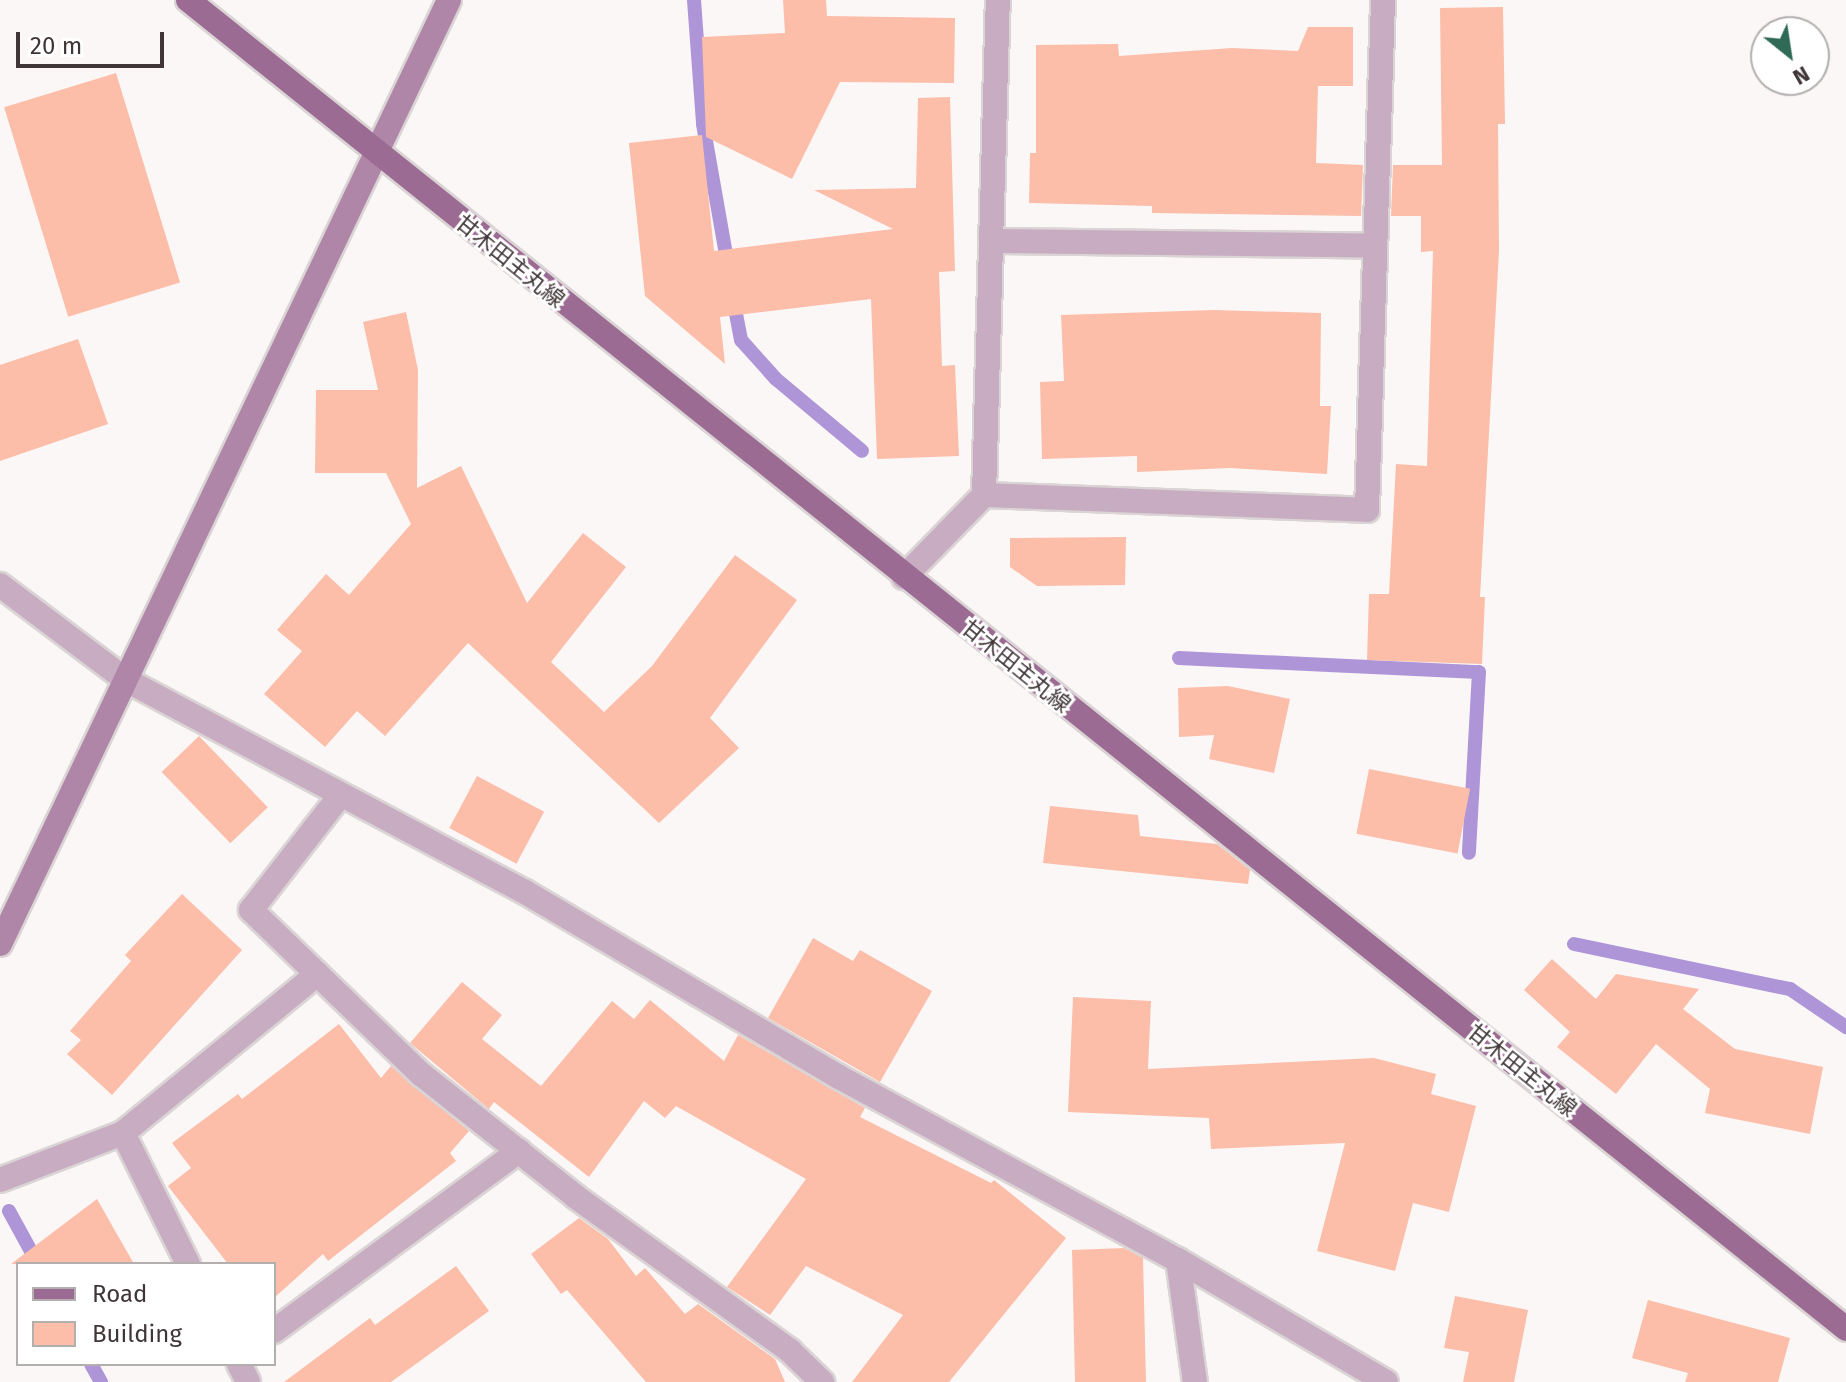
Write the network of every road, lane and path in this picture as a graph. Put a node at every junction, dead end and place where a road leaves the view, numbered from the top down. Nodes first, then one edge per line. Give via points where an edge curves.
1 (188, 0) edge
2 (449, 0) edge
3 (998, 0) edge
4 (1383, 0) edge
5 (374, 153) junction
6 (991, 241) junction
7 (1375, 246) junction
8 (984, 495) junction
9 (904, 577) junction
10 (0, 585) edge
11 (126, 680) junction
12 (339, 797) junction
13 (0, 944) edge
14 (317, 974) junction
15 (123, 1133) junction
16 (519, 1151) junction
17 (0, 1180) edge
18 (1178, 1260) junction
19 (187, 1262) edge
20 (1846, 1329) edge
21 (276, 1330) edge
22 (822, 1382) edge
23 (1195, 1382) edge
24 (1386, 1382) edge

1 - 5 main road, 甘木田主丸線
2 - 5 street
3 - 6 street
4 - 7 street
5 - 9 main road, 甘木田主丸線
5 - 11 street
6 - 7 street
6 - 8 street
7 - 8 street via 1367,510
8 - 9 street
9 - 20 main road, 甘木田主丸線
10 - 11 street
11 - 12 street
11 - 13 street
12 - 14 street via 251,910
12 - 18 street via 525,892 839,1077
14 - 15 street
14 - 16 street via 421,1074
15 - 17 street
15 - 19 street
16 - 21 street
16 - 22 street via 790,1351
18 - 23 street
18 - 24 street

